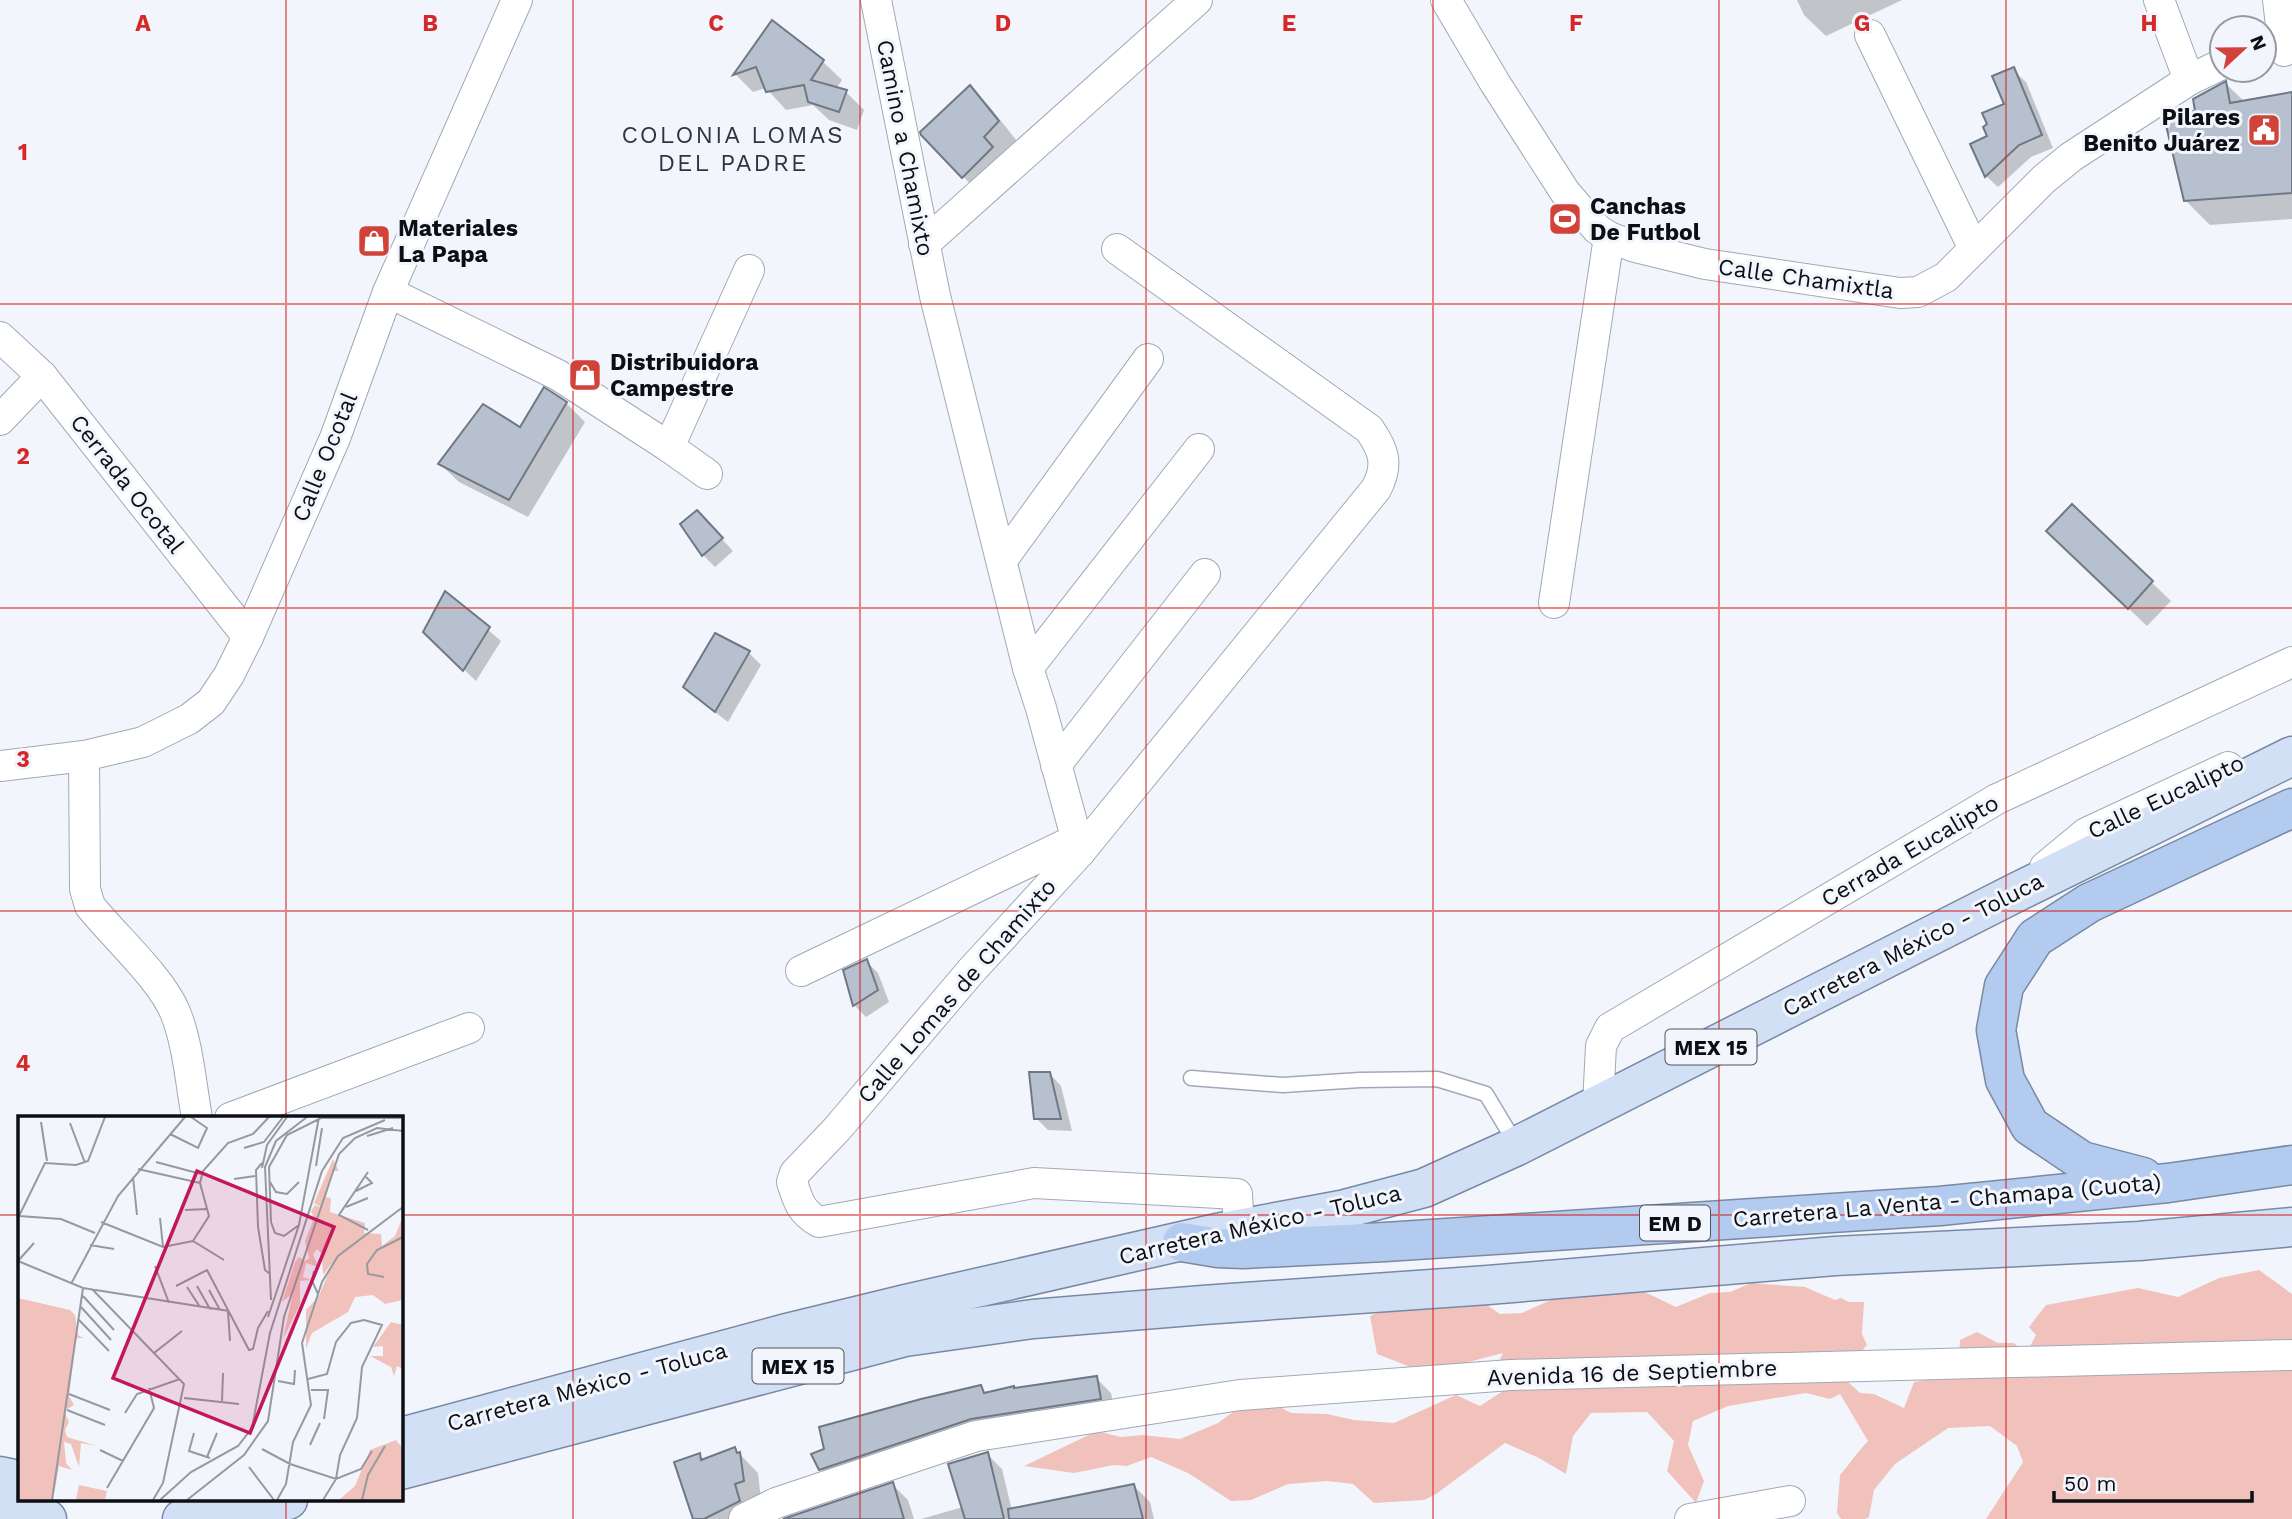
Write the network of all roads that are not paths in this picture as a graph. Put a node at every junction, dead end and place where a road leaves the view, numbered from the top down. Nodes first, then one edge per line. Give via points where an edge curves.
1 (517, 0) edge
2 (876, 0) edge
3 (1197, 0) edge
4 (1446, 0) edge
5 (2159, 0) edge
6 (2278, 0) edge
7 (1870, 35) dead end
8 (2280, 52) edge
9 (2208, 71) edge
10 (2189, 80) junction
11 (1609, 237) junction
12 (924, 244) junction
13 (1117, 249) dead end
14 (1974, 249) junction
15 (749, 270) dead end
16 (388, 292) junction
17 (0, 337) edge
18 (1148, 359) dead end
19 (42, 376) junction
20 (0, 420) edge
21 (669, 447) junction
22 (1199, 449) dead end
23 (707, 474) dead end
24 (1002, 560) junction
25 (1205, 575) dead end
26 (1554, 603) dead end
27 (248, 637) junction
28 (2292, 662) edge
29 (1028, 668) junction
30 (2292, 739) edge
31 (84, 756) junction
32 (2292, 756) edge
33 (1055, 765) junction
34 (0, 766) edge
35 (2292, 808) edge
36 (1079, 845) junction
37 (2015, 893) junction
38 (801, 971) dead end
39 (469, 1028) dead end
40 (1191, 1077) dead end
41 (1598, 1104) junction
42 (197, 1116) edge
43 (235, 1116) edge
44 (1517, 1146) junction
45 (2292, 1165) edge
46 (2168, 1183) junction
47 (2292, 1227) edge
48 (1239, 1229) junction
49 (1182, 1242) junction
50 (2292, 1355) edge
51 (402, 1437) edge
52 (402, 1470) edge
53 (0, 1476) edge
54 (18, 1480) edge
55 (1790, 1501) dead end
56 (280, 1502) edge
57 (0, 1512) edge
58 (47, 1519) edge
59 (182, 1519) edge
60 (744, 1519) edge
61 (1690, 1519) edge

1 - 16 street, Calle Ocotal
2 - 12 street, Camino a Chamixto
3 - 12 street
4 - 11 street via 1565,192
5 - 10 street
6 - 8 street
7 - 14 street
9 - 10 street, Calle Chamixtla
10 - 14 street, Calle Chamixtla via 2071,157
11 - 14 street, Calle Chamixtla via 1705,264 1900,293 1932,286
11 - 26 street
12 - 24 street, Camino a Chamixto
13 - 36 street via 1369,429 1384,462 1376,489
15 - 21 street
16 - 21 street via 558,375
16 - 27 street, Calle Ocotal via 335,438
17 - 19 street, Cerrada Ocotal
18 - 24 street
19 - 20 street
19 - 27 street, Cerrada Ocotal
21 - 23 street
22 - 29 street
24 - 29 street
25 - 33 street
27 - 31 street, Calle Ocotal via 211,702 189,719 143,742
28 - 41 street, Cerrada Eucalipto via 1997,799 1610,1028 1601,1045
29 - 33 street
30 - 37 street, Calle Eucalipto via 2086,833
31 - 34 street, Calle Ocotal
31 - 42 street via 85,889 90,906 164,992 175,1012
32 - 37 main road, Carretera México - Toluca / MEX 15
33 - 36 street
35 - 46 highway via 2089,903 2035,938 2004,986 1996,1030 2000,1055 2005,1080 2030,1126 2082,1161
36 - 38 street
36 - 48 street, Calle Lomas de Chamixto via 795,1173 792,1182 799,1202 806,1215 819,1222 1034,1184 1237,1194
37 - 41 main road, Carretera México - Toluca / MEX 15
39 - 43 street
40 - 44 lane via 1283,1084 1437,1079 1486,1094
41 - 44 main road, Carretera México - Toluca / MEX 15
44 - 48 main road, Carretera México - Toluca / MEX 15 via 1424,1188 1341,1210
45 - 46 highway, Carretera La Venta - Chamapa (Cuota) / EM D
46 - 49 highway, Carretera La Venta - Chamapa (Cuota) / EM D via 1940,1206 1385,1242 1243,1248
47 - 52 main road, Carretera México - Toluca / MEX 15 via 2138,1241 1835,1256 1033,1320 905,1337
48 - 49 main road, Carretera México - Toluca / MEX 15
49 - 51 main road, Carretera México - Toluca / MEX 15 via 783,1334
50 - 60 street, Avenida 16 de Septiembre via 1511,1375 1240,1395 976,1436 776,1503
53 - 54 main road
55 - 61 street
56 - 59 main road
57 - 58 main road

